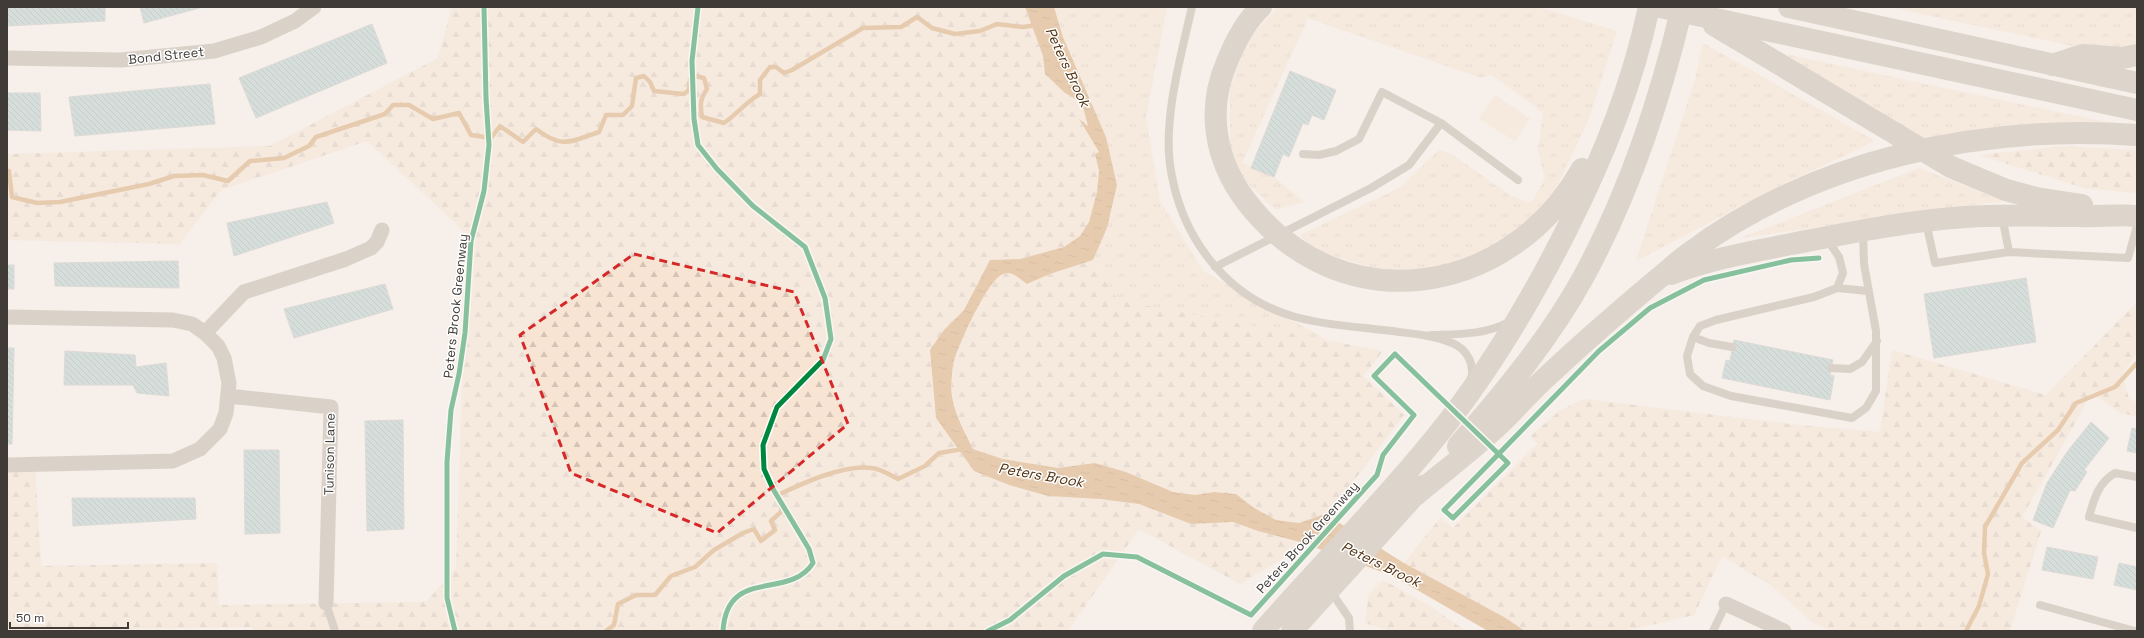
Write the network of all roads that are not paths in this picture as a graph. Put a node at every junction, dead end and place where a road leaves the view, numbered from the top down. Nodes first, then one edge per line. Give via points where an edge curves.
1 (314, 7) edge
2 (1192, 7) edge
3 (1261, 7) edge
4 (1649, 7) edge
5 (1660, 7) edge
6 (1789, 7) edge
7 (1690, 11) edge
8 (2137, 55) edge
9 (7, 58) edge
10 (2052, 66) junction
11 (2137, 83) edge
12 (1622, 105) junction
13 (2137, 110) edge
14 (1441, 123) junction
15 (2137, 135) edge
16 (1303, 154) dead end
17 (1518, 180) dead end
18 (2002, 215) junction
19 (2128, 215) edge
20 (1926, 222) junction
21 (2137, 226) edge
22 (382, 230) dead end
23 (1863, 232) junction
24 (1826, 237) junction
25 (2009, 252) junction
26 (1215, 267) junction
27 (1659, 278) junction
28 (1837, 288) junction
29 (1868, 291) junction
30 (1522, 314) junction
31 (7, 317) edge
32 (205, 332) junction
33 (1424, 335) junction
34 (1693, 337) junction
35 (1877, 341) junction
36 (1732, 348) dead end
37 (1831, 368) dead end
38 (228, 396) junction
39 (1466, 398) junction
40 (7, 465) edge
41 (2137, 477) edge
42 (1412, 498) junction
43 (2137, 528) edge
44 (1330, 590) junction
45 (326, 603) joint
46 (1726, 604) joint
47 (2040, 605) dead end
48 (335, 631) edge
49 (1263, 631) edge
50 (1292, 631) edge
51 (1350, 631) edge
52 (1714, 631) edge
53 (1784, 631) edge
54 (2135, 631) edge

1 - 9 street, Bond Street via 295,22 261,37 214,50 121,60
2 - 26 lane via 1177,69 1168,140 1178,200 1193,237
3 - 12 highway via 1237,39 1221,75 1217,94 1216,129 1220,154 1234,184 1251,208 1277,235 1303,254 1348,273 1385,279 1444,276 1474,267 1509,249 1529,235 1564,199 1589,157 1602,127
4 - 12 highway
5 - 7 highway
6 - 10 highway
7 - 13 highway
7 - 19 highway via 1951,166 2006,190
7 - 42 highway via 1676,32 1658,101 1627,187 1584,276 1558,319 1523,368
8 - 10 highway via 2122,58 2083,55
10 - 11 highway
12 - 30 highway via 1605,150 1574,215
14 - 16 lane via 1382,92 1358,139 1336,151 1319,155
14 - 17 lane
14 - 26 lane via 1409,165 1371,188
15 - 27 highway via 2026,134 1937,146 1867,164 1828,178 1764,208 1688,254
18 - 19 highway
18 - 20 highway
18 - 25 lane
20 - 23 highway
20 - 25 lane via 1934,263
21 - 25 lane via 2128,258
22 - 32 street via 377,242 365,251 244,292
23 - 24 highway
23 - 29 lane
24 - 27 highway via 1714,260
24 - 28 lane via 1840,257 1844,273
26 - 33 lane via 1240,288 1265,304 1292,316 1326,323
27 - 42 highway via 1616,312 1491,432
28 - 29 lane
28 - 34 lane via 1814,297 1716,320 1700,326
29 - 35 lane
30 - 33 lane via 1501,326 1480,332
30 - 39 highway
31 - 32 street via 173,320 192,324
32 - 38 street via 218,346 224,358 229,383
33 - 39 lane via 1453,343 1466,353 1472,364 1472,377
34 - 35 lane via 1687,356 1690,374 1703,386 1731,396 1852,418 1866,408 1876,391
34 - 36 lane
35 - 37 lane via 1862,362 1850,370
38 - 40 street via 226,414 220,429 200,448 174,461
38 - 45 street, Tunison Lane via 331,407
39 - 49 highway via 1394,487
41 - 43 lane via 2115,473 2107,477 2099,487 2089,517
42 - 44 highway
44 - 50 highway
44 - 51 lane via 1349,618
45 - 48 lane
46 - 52 lane
46 - 53 street
47 - 54 lane

